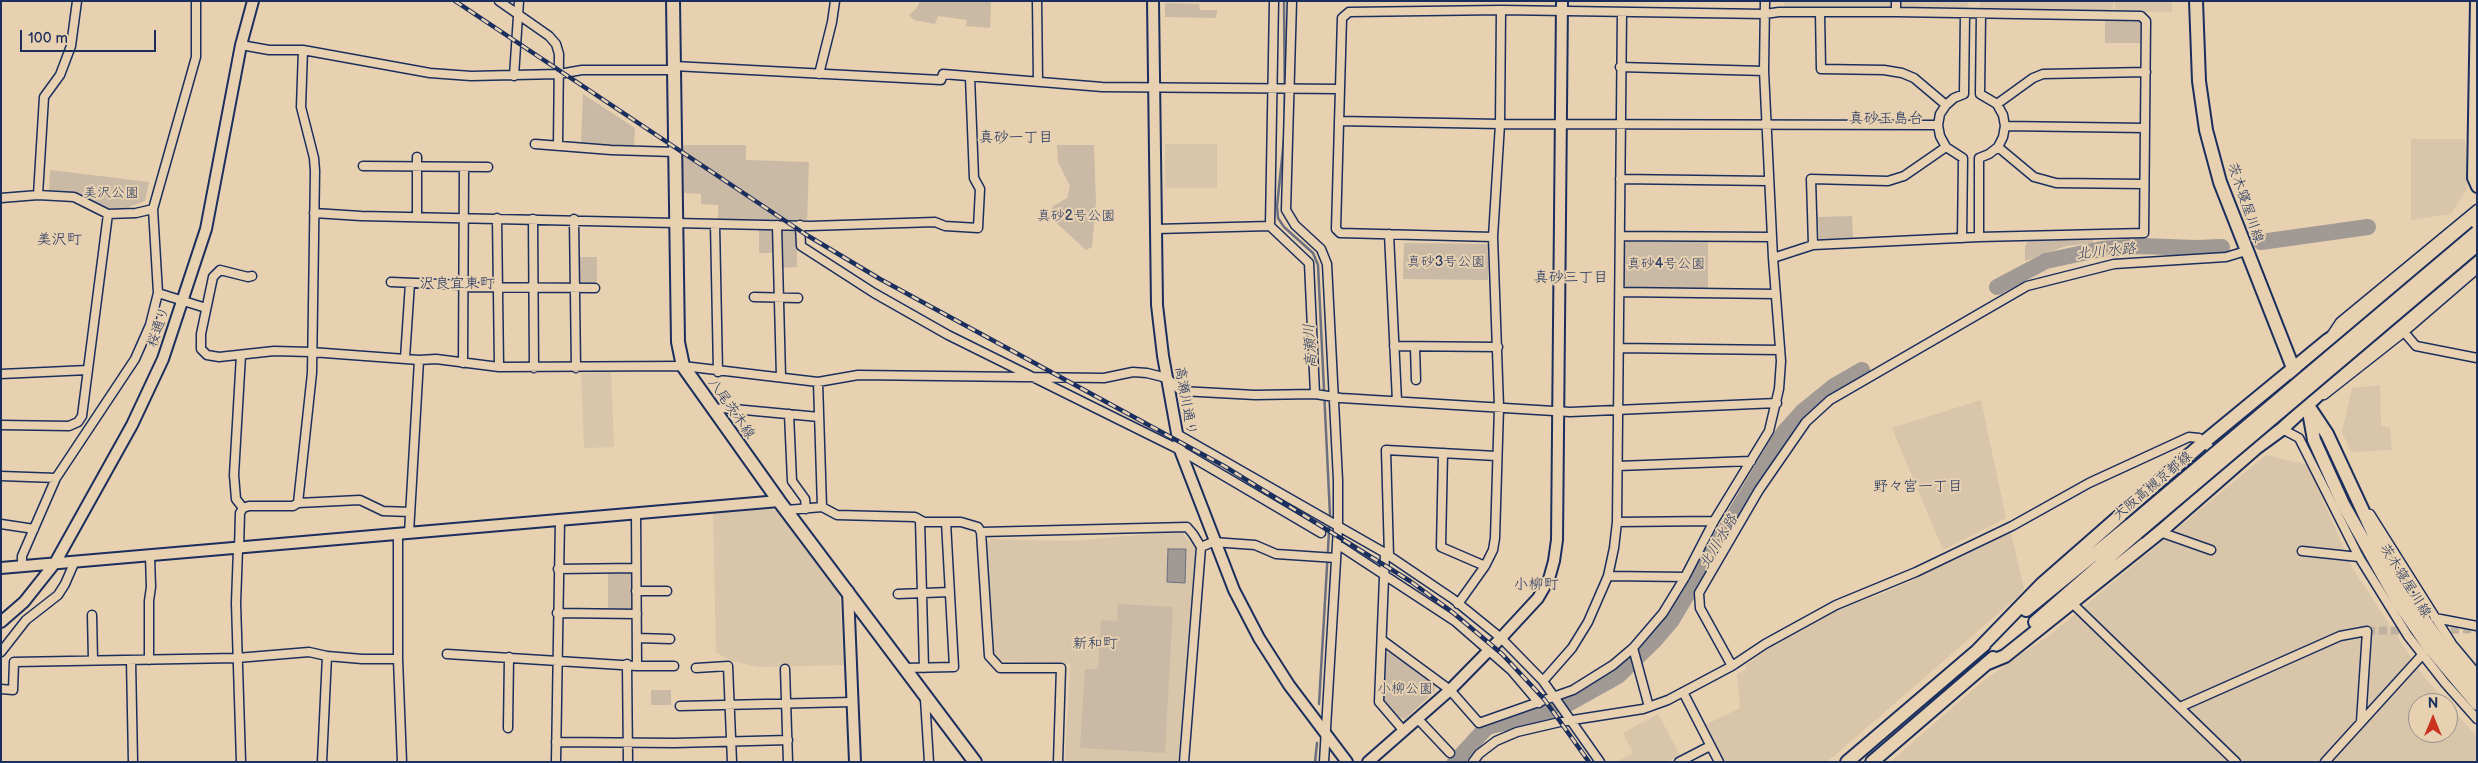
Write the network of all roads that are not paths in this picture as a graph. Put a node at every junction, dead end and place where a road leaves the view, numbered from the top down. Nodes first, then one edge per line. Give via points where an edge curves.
1 (77, 1) edge
2 (196, 1) edge
3 (253, 1) edge
4 (500, 1) edge
5 (519, 1) edge
6 (673, 1) edge
7 (835, 1) edge
8 (1038, 1) edge
9 (1153, 1) edge
10 (1274, 1) edge
11 (1292, 1) edge
12 (1765, 1) edge
13 (1896, 1) edge
14 (2196, 1) edge
15 (2476, 1) edge
16 (1562, 6) edge
17 (1501, 10) junction
18 (1622, 12) junction
19 (1820, 12) junction
20 (1896, 12) junction
21 (1765, 14) junction
22 (1965, 14) junction
23 (1981, 14) junction
24 (519, 16) junction
25 (241, 44) junction
26 (303, 50) junction
27 (1620, 67) junction
28 (674, 68) junction
29 (1764, 71) junction
30 (2146, 72) junction
31 (559, 74) junction
32 (819, 74) junction
33 (514, 76) junction
34 (970, 77) junction
35 (1038, 81) junction
36 (1154, 86) junction
37 (1274, 87) junction
38 (1289, 87) junction
39 (1340, 89) junction
40 (1997, 104) junction
41 (1946, 105) junction
42 (1339, 121) junction
43 (1560, 123) junction
44 (1500, 124) junction
45 (1620, 124) junction
46 (1766, 124) junction
47 (1938, 125) junction
48 (2005, 126) junction
49 (2145, 128) junction
50 (535, 144) dead end
51 (558, 146) junction
52 (1946, 147) junction
53 (1998, 147) junction
54 (675, 152) junction
55 (417, 157) dead end
56 (363, 166) dead end
57 (417, 166) junction
58 (464, 167) junction
59 (488, 167) dead end
60 (1620, 179) junction
61 (1770, 181) junction
62 (2144, 184) junction
63 (2477, 187) edge
64 (38, 196) junction
65 (1, 198) edge
66 (153, 209) junction
67 (2477, 209) edge
68 (314, 213) junction
69 (108, 214) junction
70 (417, 217) junction
71 (462, 217) junction
72 (497, 218) junction
73 (2477, 218) edge
74 (533, 219) junction
75 (574, 219) junction
76 (677, 222) junction
77 (715, 224) junction
78 (777, 225) junction
79 (800, 225) junction
80 (1270, 226) junction
81 (1294, 227) junction
82 (1156, 228) junction
83 (2477, 232) edge
84 (1389, 234) junction
85 (1620, 236) junction
86 (1772, 236) junction
87 (1494, 237) junction
88 (1979, 237) junction
89 (1284, 238) junction
90 (1962, 238) junction
91 (1813, 245) junction
92 (2477, 246) edge
93 (2246, 251) junction
94 (1773, 258) junction
95 (2477, 260) edge
96 (2477, 269) edge
97 (252, 276) dead end
98 (391, 282) dead end
99 (410, 283) junction
100 (463, 286) junction
101 (498, 287) junction
102 (533, 287) junction
103 (576, 288) junction
104 (595, 288) dead end
105 (158, 292) junction
106 (1620, 292) junction
107 (1776, 294) junction
108 (754, 297) dead end
109 (778, 297) junction
110 (798, 298) dead end
111 (183, 300) junction
112 (206, 308) junction
113 (2404, 332) junction
114 (2328, 340) junction
115 (1394, 346) junction
116 (1415, 346) junction
117 (1498, 347) junction
118 (1619, 348) junction
119 (1780, 350) junction
120 (311, 352) junction
121 (241, 356) junction
122 (405, 358) junction
123 (2477, 358) edge
124 (419, 360) junction
125 (463, 363) junction
126 (683, 366) junction
127 (499, 368) junction
128 (534, 368) junction
129 (576, 368) junction
130 (2294, 369) junction
131 (88, 370) junction
132 (718, 372) junction
133 (1, 374) edge
134 (781, 378) junction
135 (1036, 378) junction
136 (1167, 378) junction
137 (1416, 380) dead end
138 (818, 382) junction
139 (1317, 394) junction
140 (1332, 396) junction
141 (1397, 401) junction
142 (1777, 403) junction
143 (2308, 406) junction
144 (1499, 407) junction
145 (713, 410) junction
146 (1618, 410) junction
147 (1557, 411) junction
148 (789, 414) junction
149 (819, 417) junction
150 (1, 425) edge
151 (2282, 429) junction
152 (1177, 434) junction
153 (2327, 434) junction
154 (2204, 442) junction
155 (1180, 450) junction
156 (1443, 453) junction
157 (1496, 456) junction
158 (1751, 461) junction
159 (2238, 464) junction
160 (1618, 466) junction
161 (1, 476) edge
162 (56, 478) junction
163 (298, 503) junction
164 (783, 506) junction
165 (822, 507) junction
166 (243, 508) junction
167 (806, 509) junction
168 (410, 512) junction
169 (636, 513) junction
170 (560, 519) junction
171 (920, 520) junction
172 (1714, 521) junction
173 (946, 522) junction
174 (1617, 522) junction
175 (1, 524) edge
176 (1337, 526) junction
177 (34, 528) junction
178 (2134, 529) junction
179 (982, 532) junction
180 (2160, 532) junction
181 (409, 533) junction
182 (1321, 533) dead end
183 (398, 534) junction
184 (1213, 542) junction
185 (1337, 544) junction
186 (1201, 547) junction
187 (238, 549) junction
188 (2212, 550) dead end
189 (2302, 551) dead end
190 (1387, 554) junction
191 (150, 556) junction
192 (1335, 558) junction
193 (2359, 558) junction
194 (74, 561) junction
195 (55, 563) junction
196 (1485, 566) junction
197 (22, 567) junction
198 (1, 568) edge
199 (636, 568) junction
200 (558, 569) junction
201 (1384, 574) junction
202 (1608, 576) junction
203 (1685, 577) junction
204 (636, 591) junction
205 (668, 591) dead end
206 (848, 591) junction
207 (950, 592) junction
208 (922, 593) junction
209 (898, 594) dead end
210 (2072, 602) junction
211 (1458, 604) junction
212 (557, 613) junction
213 (636, 614) junction
214 (92, 615) dead end
215 (2435, 618) junction
216 (1, 622) edge
217 (2477, 626) edge
218 (637, 638) junction
219 (1501, 638) junction
220 (670, 639) dead end
221 (1382, 640) junction
222 (1490, 650) junction
223 (1978, 650) junction
224 (1634, 651) junction
225 (1, 652) edge
226 (447, 654) dead end
227 (2423, 654) junction
228 (327, 656) junction
229 (509, 657) junction
230 (237, 658) junction
231 (398, 659) junction
232 (92, 660) junction
233 (131, 660) junction
234 (149, 660) junction
235 (556, 660) junction
236 (1988, 663) junction
237 (627, 664) junction
238 (637, 666) junction
239 (674, 666) dead end
240 (1732, 666) junction
241 (696, 668) dead end
242 (905, 668) junction
243 (924, 668) junction
244 (784, 669) dead end
245 (2477, 674) edge
246 (1542, 681) junction
247 (2477, 688) edge
248 (1, 689) edge
249 (1450, 690) junction
250 (1683, 692) junction
251 (925, 695) junction
252 (1554, 698) junction
253 (852, 702) junction
254 (1539, 703) junction
255 (786, 704) junction
256 (2477, 704) edge
257 (730, 705) junction
258 (680, 706) dead end
259 (1649, 707) junction
260 (2180, 707) junction
261 (1417, 718) junction
262 (2477, 719) edge
263 (1570, 721) junction
264 (2361, 722) junction
265 (508, 728) dead end
266 (1403, 730) junction
267 (1326, 736) junction
268 (788, 740) junction
269 (556, 742) junction
270 (628, 742) junction
271 (732, 742) junction
272 (1710, 746) junction
273 (1450, 753) dead end
274 (133, 762) edge
275 (241, 762) edge
276 (322, 762) edge
277 (402, 762) edge
278 (556, 762) edge
279 (628, 762) edge
280 (732, 762) edge
281 (788, 762) edge
282 (855, 762) edge
283 (929, 762) edge
284 (975, 762) edge
285 (1058, 762) edge
286 (1184, 762) edge
287 (1324, 762) edge
288 (1347, 762) edge
289 (1368, 762) edge
290 (1473, 762) edge
291 (1600, 762) edge
292 (1679, 762) edge
293 (1719, 762) edge
294 (1846, 762) edge
295 (1872, 762) edge
296 (2236, 762) edge
297 (2325, 762) edge

1 - 64 street via 71,46 60,75 44,97
2 - 66 street via 196,56
3 - 25 street, 桜通り
4 - 24 street
5 - 24 street
6 - 28 main road, 八尾茨木線
7 - 32 street
8 - 35 street
9 - 36 street, 高瀬川通り
10 - 37 street
11 - 38 street
12 - 21 street
13 - 20 street
14 - 93 main road, 茨木寝屋川線 via 2199,81 2206,130 2220,182
15 - 63 street via 2473,178
16 - 17 street
16 - 18 street
16 - 43 street
17 - 39 street via 1349,12 1342,18
17 - 44 street
18 - 21 street
18 - 27 street
19 - 20 street
19 - 21 street
19 - 41 street via 1821,69 1902,73 1914,78
20 - 22 street
21 - 29 street
22 - 23 street
22 - 41 street via 1964,94
23 - 30 street via 2141,16 2147,28
23 - 40 street via 1980,94
24 - 31 street via 556,44
24 - 33 street
25 - 26 street via 269,50
25 - 111 street, 桜通り via 206,229
26 - 33 street via 430,73
26 - 68 street via 301,107 314,158
27 - 29 street
27 - 45 street
28 - 31 street via 582,70
28 - 32 street
28 - 54 main road, 八尾茨木線
29 - 46 street
30 - 40 street via 2043,74
30 - 49 street
31 - 33 street
31 - 51 street
32 - 34 street via 941,80 943,74
34 - 35 street
34 - 79 street via 974,178 980,189 978,228 945,226 935,222
35 - 36 street via 1102,87
36 - 37 street
36 - 82 street, 高瀬川通り
37 - 38 street
37 - 80 street
38 - 39 street
38 - 81 street via 1286,208
39 - 42 street
40 - 48 street
41 - 47 street
42 - 44 street
42 - 84 street via 1336,229 1340,233
43 - 44 street
43 - 45 street
43 - 147 street
44 - 87 street
45 - 46 street
45 - 60 street
46 - 47 street
46 - 61 street
47 - 52 street
48 - 49 street
48 - 53 street
49 - 62 street
50 - 51 street
51 - 54 street
52 - 90 street via 1963,158
52 - 91 street via 1904,176 1888,181 1811,179
53 - 62 street via 2034,177 2056,183
53 - 88 street via 1979,158
54 - 76 main road, 八尾茨木線
55 - 57 street
56 - 57 street
57 - 58 street
57 - 70 street
58 - 59 street
58 - 71 street
60 - 61 street
60 - 85 street
61 - 86 street
62 - 88 street via 2144,233
64 - 65 street
64 - 69 street via 74,197
66 - 69 street
66 - 105 street
67 - 114 street via 2340,322
68 - 70 street
68 - 120 street
69 - 131 street
70 - 71 street
71 - 72 street
71 - 100 street
72 - 74 street
72 - 101 street
73 - 114 main road via 2348,327
74 - 75 street
74 - 102 street
75 - 76 street
75 - 103 street
76 - 77 street
76 - 126 main road, 八尾茨木線 via 678,342
77 - 78 street
77 - 132 street
78 - 79 street
78 - 109 street
79 - 135 street via 804,249 874,293
80 - 82 street
80 - 89 street
81 - 89 street
81 - 140 street via 1321,249 1327,264
82 - 136 street, 高瀬川通り via 1157,305
83 - 178 main road, 大阪高槻京都線, bridge
84 - 87 street
84 - 115 street
85 - 86 street
85 - 106 street
86 - 94 street
87 - 117 street
88 - 90 street
89 - 139 street via 1310,266
90 - 91 street
91 - 94 street
92 - 178 main road, 大阪高槻京都線, bridge
93 - 130 main road, 茨木寝屋川線
93 - 240 street via 2226,257 2114,264 2027,286 1830,400 1806,422 1764,482 1699,593 1700,608
94 - 107 street
95 - 143 main road via 2334,380
96 - 113 street
97 - 112 street via 220,270 213,277
98 - 99 street
99 - 100 street
99 - 122 street
100 - 101 street
100 - 125 street
101 - 102 street
101 - 127 street
102 - 103 street
102 - 128 street
103 - 104 street
103 - 129 street
105 - 111 street
105 - 162 street via 150,325 135,359
106 - 107 street
106 - 118 street
107 - 119 street
108 - 109 street
109 - 110 street
109 - 134 street
111 - 112 street
111 - 195 street, 桜通り via 163,359 132,425
112 - 121 street via 201,349 207,355
113 - 123 street via 2416,346
113 - 143 street via 2333,390
114 - 130 main road
115 - 116 street
115 - 141 street
116 - 117 street
116 - 137 street
117 - 144 street
118 - 119 street
118 - 146 street
119 - 142 street
120 - 121 street via 274,351
120 - 122 street
120 - 163 street via 312,373
121 - 166 street via 234,475 236,499
122 - 124 street
124 - 125 street
124 - 168 street
125 - 127 street
126 - 129 street
126 - 132 street
126 - 145 main road, 八尾茨木線
127 - 128 street
128 - 129 street
130 - 143 main road, 茨木寝屋川線
130 - 154 main road
131 - 133 street
131 - 150 street via 82,416 78,422 69,426
132 - 134 street
134 - 138 street
135 - 136 street via 1104,378 1133,372
135 - 138 street via 858,375
135 - 155 street
136 - 139 street via 1181,391
136 - 152 street, 高瀬川通り
138 - 149 street
139 - 140 street
140 - 141 street
140 - 176 street
141 - 144 street
142 - 146 street
142 - 158 street via 1769,431
143 - 151 main road
143 - 153 main road, 茨木寝屋川線
143 - 256 main road, 茨木寝屋川線 via 2314,440 2370,556 2429,647
144 - 147 street
144 - 157 street
145 - 148 street
145 - 164 main road, 八尾茨木線
146 - 147 street
146 - 160 street
147 - 219 street via 1557,540 1554,561 1549,579 1538,598
148 - 149 street
148 - 167 street via 792,481 805,499
149 - 165 street
151 - 159 main road
151 - 193 street via 2300,438
152 - 155 street, 高瀬川通り
152 - 176 street
153 - 215 street via 2338,442 2364,504
153 - 247 main road, 茨木寝屋川線 via 2382,552 2408,597
154 - 159 street via 2229,464
154 - 223 main road via 2042,584
154 - 240 street via 2194,436 2189,437 2089,483 2012,526 1804,621
155 - 182 street
155 - 184 street, 高瀬川通り
156 - 157 street
156 - 190 street via 1386,450
156 - 196 street via 1441,547
157 - 196 street via 1494,550
158 - 160 street
158 - 172 street
159 - 180 main road
160 - 174 street
161 - 162 street
162 - 177 street
163 - 166 street via 293,506
163 - 168 street via 360,500 383,511
164 - 167 street
164 - 169 street
164 - 206 main road, 八尾茨木線
165 - 167 street
165 - 171 street via 837,515 915,517
166 - 187 street
168 - 181 street
169 - 170 street
169 - 199 street
170 - 181 street
170 - 200 street
171 - 173 street
171 - 208 street
172 - 174 street
172 - 203 street
173 - 179 street via 961,522 978,527
173 - 207 street
174 - 202 street
175 - 177 street
176 - 185 street
176 - 190 street
177 - 197 street via 22,556
178 - 223 main road, 大阪高槻京都線
178 - 236 main road, 大阪高槻京都線
179 - 186 street via 1187,527
179 - 285 street via 989,656 1000,668 1061,668
180 - 188 street
180 - 210 main road
181 - 183 street
183 - 187 street
183 - 231 street
184 - 186 street
184 - 192 street via 1255,545 1276,554
184 - 267 street, 高瀬川通り via 1259,638 1288,685
185 - 192 street
185 - 201 street
186 - 286 street
187 - 191 street
187 - 230 street
189 - 193 street
190 - 201 street
190 - 211 street
191 - 194 street
191 - 234 street
192 - 267 street
193 - 227 street
194 - 195 street
194 - 225 street via 58,595 26,620
195 - 197 street
195 - 216 street, 桜通り via 24,602
196 - 211 street
197 - 198 street
199 - 200 street
199 - 204 street
200 - 212 street
201 - 221 street
201 - 222 street via 1456,622
202 - 203 street
202 - 246 street via 1588,622 1572,648
203 - 224 street via 1664,613
204 - 205 street
204 - 213 street
206 - 242 main road, 八尾茨木線
206 - 253 street
207 - 208 street
207 - 243 street via 954,666
208 - 209 street
208 - 243 street
210 - 236 main road via 2005,656
210 - 260 street
211 - 219 street
212 - 213 street
212 - 235 street
213 - 218 street
214 - 232 street
215 - 217 street
215 - 245 street
218 - 220 street
218 - 238 street
219 - 222 street
219 - 246 street
221 - 249 street
221 - 266 street via 1379,702
222 - 249 street
222 - 254 street
223 - 294 main road, 大阪高槻京都線
224 - 252 street via 1593,679
224 - 259 street
226 - 229 street
227 - 262 street
227 - 264 street
228 - 230 street via 309,652
228 - 231 street
228 - 276 street
229 - 235 street
229 - 265 street
230 - 234 street
230 - 275 street
231 - 277 street
232 - 233 street
232 - 248 street via 14,662 13,690
233 - 234 street
233 - 274 street
235 - 237 street
235 - 269 street
236 - 295 main road, 大阪高槻京都線
237 - 238 street
237 - 270 street
238 - 239 street
240 - 250 street
241 - 257 street via 728,666
242 - 243 street
242 - 251 main road, 八尾茨木線
244 - 255 street
246 - 252 street
249 - 254 street via 1479,723
249 - 261 street
250 - 259 street
250 - 272 street
251 - 283 street
251 - 284 main road, 八尾茨木線
252 - 254 street
252 - 263 street
253 - 255 street
253 - 282 street
255 - 257 street
255 - 268 street
257 - 258 street
257 - 271 street
259 - 263 street
260 - 264 street via 2340,636 2367,631
260 - 296 street
261 - 266 street
261 - 273 street
263 - 290 street via 1517,732 1496,741
263 - 291 street
264 - 297 street
266 - 289 street
267 - 287 street
267 - 288 street, 高瀬川通り
268 - 271 street
268 - 281 street
269 - 270 street
269 - 278 street
270 - 271 street
270 - 279 street
271 - 280 street
272 - 292 street
272 - 293 street

